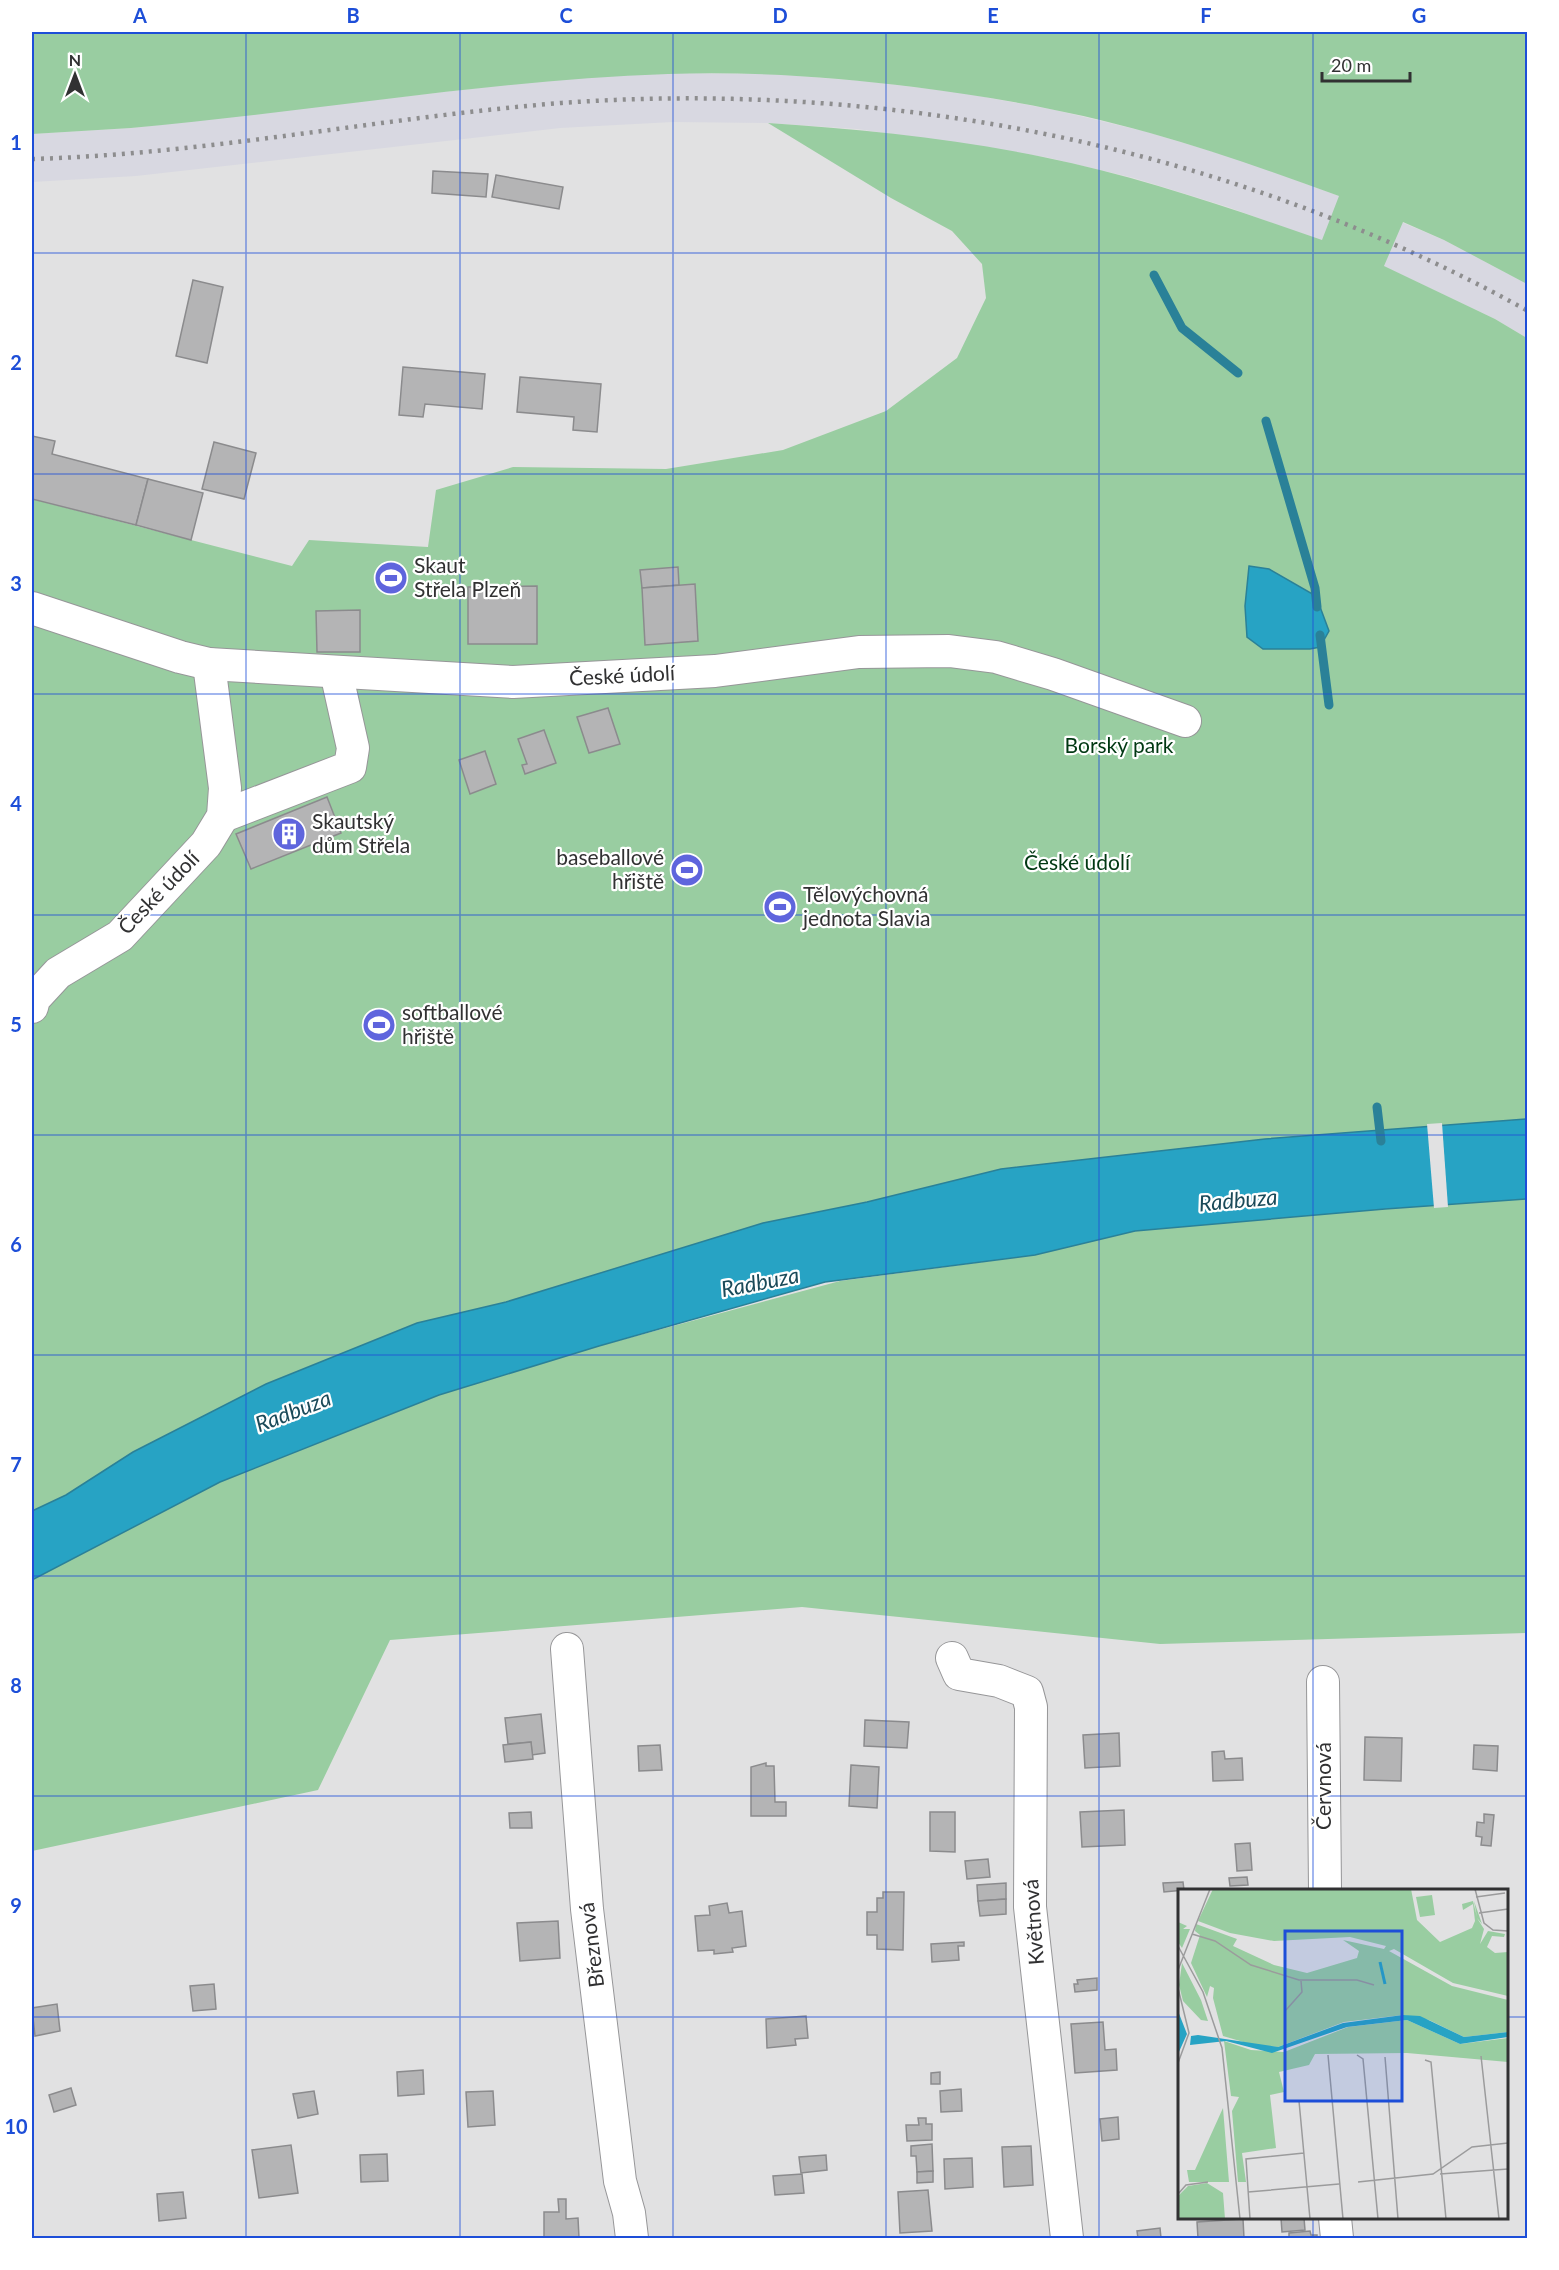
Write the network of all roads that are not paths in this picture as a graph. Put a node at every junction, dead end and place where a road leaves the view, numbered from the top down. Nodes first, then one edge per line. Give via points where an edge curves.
1 (32, 608) edge
2 (209, 664) junction
3 (336, 672) junction
4 (1185, 721) dead end
5 (223, 816) junction
6 (32, 1007) edge
7 (567, 1650) dead end
8 (952, 1658) dead end
9 (1323, 1682) dead end
10 (1325, 1889) edge
11 (1335, 2219) edge
12 (632, 2238) edge
13 (1066, 2238) edge
14 (1337, 2238) edge

1 - 2 street, České údolí
2 - 3 street, České údolí
2 - 5 street, České údolí via 225,788
3 - 4 street, České údolí via 513,682 715,671 859,652 949,651 996,657
3 - 5 street via 353,748 350,767
5 - 6 street, České údolí via 206,844 120,936 58,973 34,999
7 - 12 street, Březnová via 587,1909 620,2181
8 - 13 street, Květnová via 959,1674 999,1681 1027,1692 1031,1707 1030,1906
9 - 10 street, Červnová
11 - 14 street

